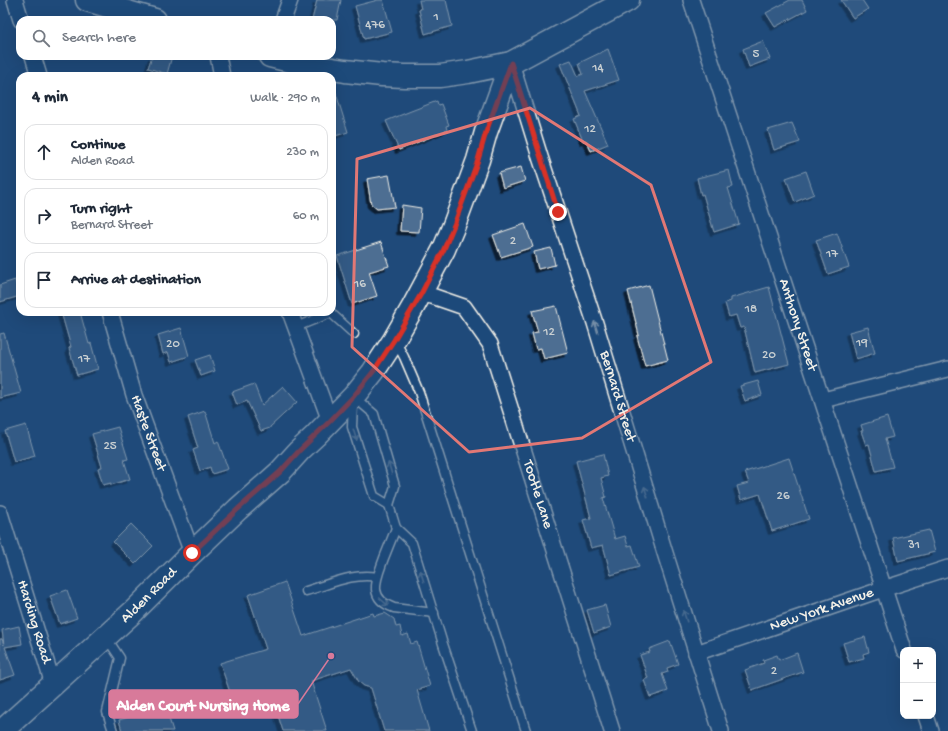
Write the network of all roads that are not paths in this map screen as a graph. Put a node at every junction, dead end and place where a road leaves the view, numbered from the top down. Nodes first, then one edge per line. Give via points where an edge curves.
1 (15, 0) edge
2 (87, 0) edge
3 (290, 0) edge
4 (628, 0) edge
5 (691, 0) edge
6 (20, 16) edge
7 (141, 16) edge
8 (284, 16) edge
9 (34, 60) edge
10 (219, 60) edge
11 (287, 60) edge
12 (511, 63) junction
13 (38, 72) edge
14 (221, 72) edge
15 (421, 294) junction
16 (111, 316) edge
17 (292, 316) edge
18 (324, 316) edge
19 (334, 316) edge
20 (296, 327) junction
21 (354, 334) dead end
22 (394, 340) junction
23 (948, 370) edge
24 (353, 397) junction
25 (823, 400) junction
26 (330, 421) junction
27 (389, 505) junction
28 (0, 513) edge
29 (396, 528) junction
30 (192, 553) junction
31 (948, 568) edge
32 (377, 577) junction
33 (883, 589) junction
34 (306, 591) dead end
35 (434, 613) junction
36 (106, 637) junction
37 (903, 647) edge
38 (696, 653) junction
39 (54, 684) junction
40 (927, 719) edge
41 (2, 731) edge
42 (113, 731) edge
43 (472, 731) edge
44 (526, 731) edge
45 (612, 731) edge
46 (721, 731) edge
47 (931, 731) edge

1 - 6 street
2 - 7 main road
3 - 8 street
4 - 12 main road
5 - 25 street, Anthony Street
9 - 13 street
10 - 14 street
11 - 12 main road via 345,71 418,76 454,74
12 - 15 main road, Alden Road via 454,225
38 -> 12 street, Bernard Street via 593,316
15 - 22 main road, Alden Road
15 - 45 street, Tootle Lane via 464,307 490,344
16 - 30 street, Haste Street via 134,396
17 - 20 street
18 - 20 lane
19 - 21 lane
20 - 26 street
22 - 24 main road, Alden Road
22 - 44 lane via 404,356 419,392
23 - 25 street
24 - 26 main road, Alden Road
24 -> 27 lane via 352,427 374,496
27 -> 24 lane via 395,486 374,414
25 - 33 street, Anthony Street
26 - 30 main road, Alden Road via 280,472
27 - 29 lane
28 - 39 street, Harding Road
29 - 32 lane
35 -> 29 lane via 412,543
30 - 36 main road, Alden Road
31 - 33 street, New York Avenue
32 - 34 lane via 357,576
32 -> 35 lane via 376,592 385,604 394,608
33 - 37 street, Anthony Street
33 - 38 street, New York Avenue
35 - 43 lane
36 - 39 main road, Alden Road
36 - 42 lane via 120,658 107,712
38 - 46 street, Bernard Street
39 - 41 main road, Alden Road
40 - 47 street

